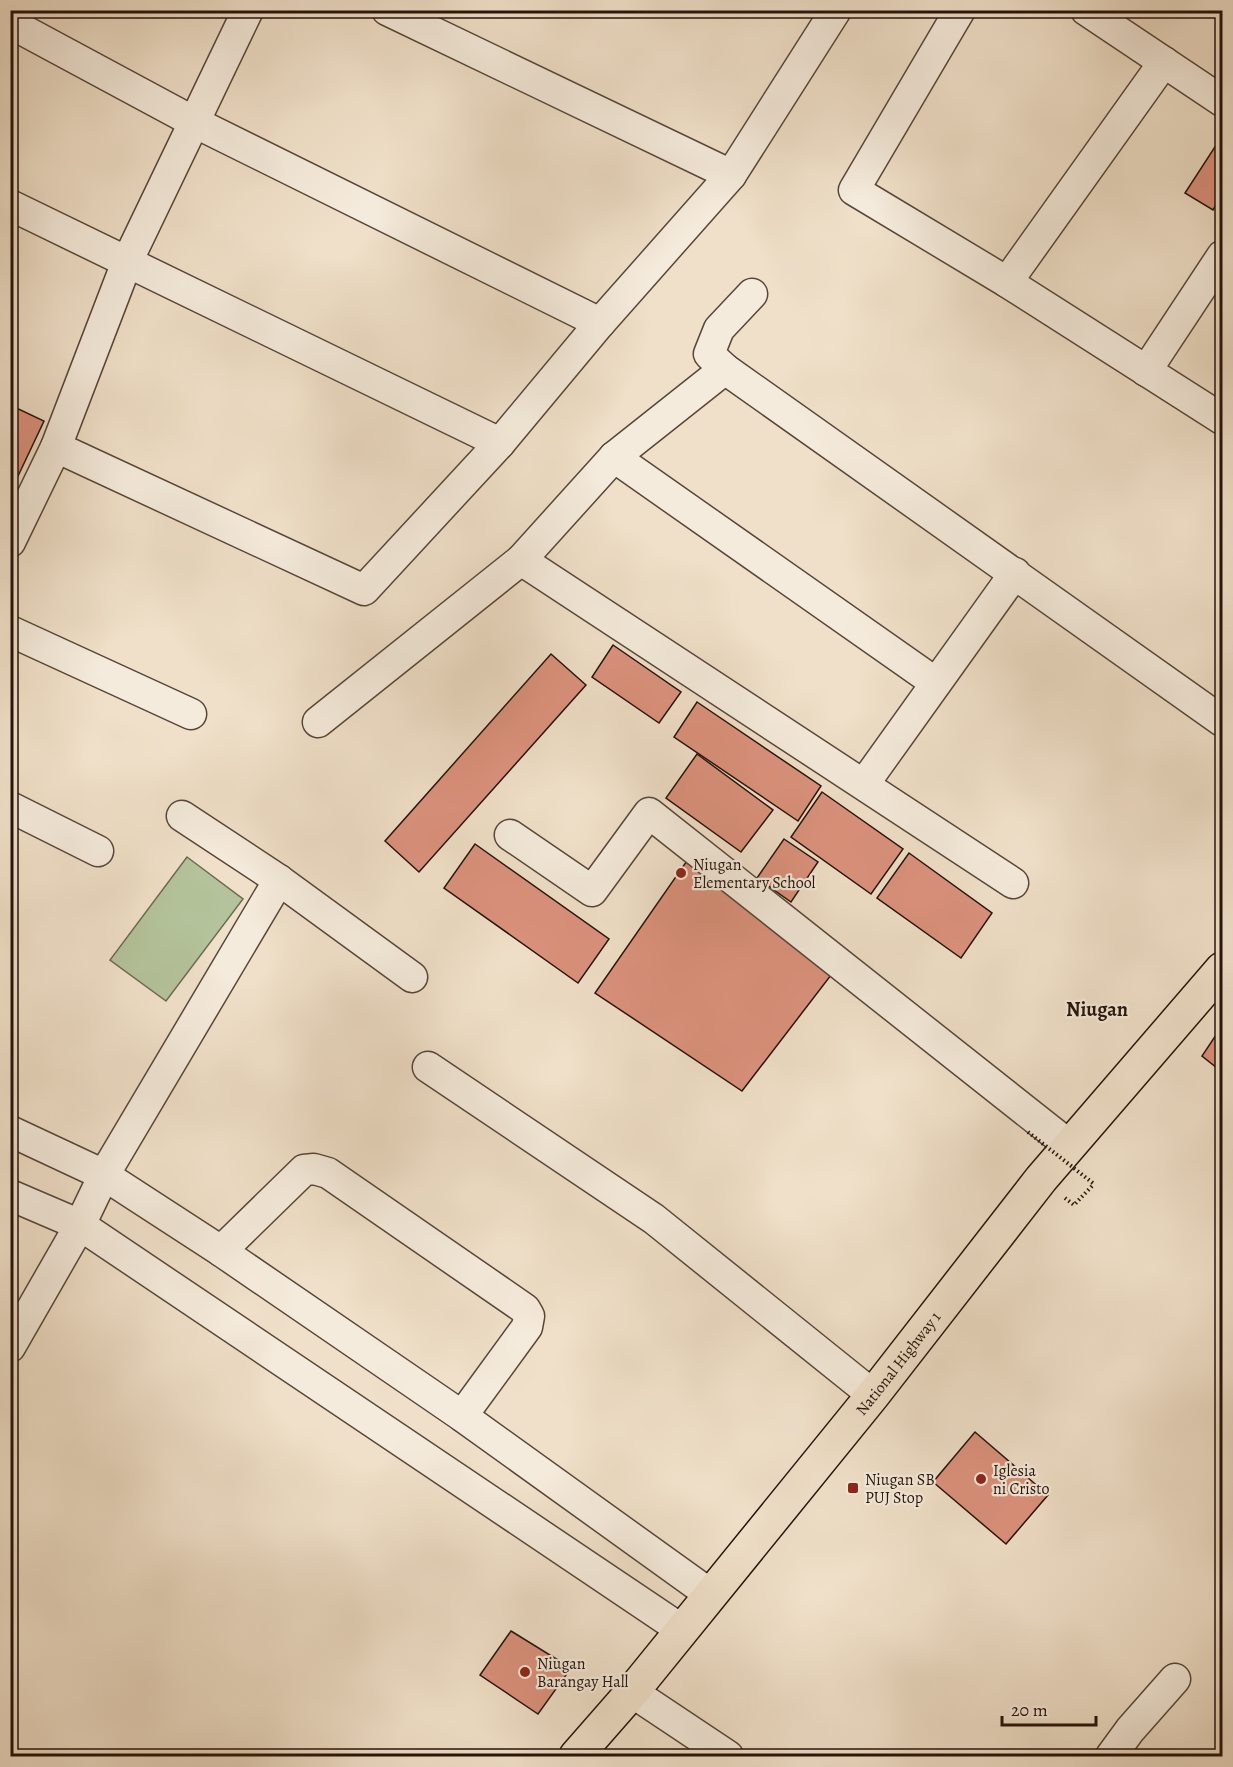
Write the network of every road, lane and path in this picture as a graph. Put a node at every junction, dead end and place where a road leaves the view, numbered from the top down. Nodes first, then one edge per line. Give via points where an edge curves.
1 (248, 10) edge
2 (387, 10) edge
3 (960, 10) edge
4 (1086, 10) edge
5 (833, 12) edge
6 (10, 23) edge
7 (1164, 62) junction
8 (1222, 101) edge
9 (194, 122) junction
10 (731, 175) junction
11 (10, 205) edge
12 (1222, 256) edge
13 (127, 262) junction
14 (1006, 282) junction
15 (752, 294) dead end
16 (600, 323) junction
17 (725, 369) junction
18 (1146, 371) junction
19 (1222, 419) edge
20 (501, 443) junction
21 (56, 447) junction
22 (614, 457) junction
23 (10, 542) edge
24 (521, 560) junction
25 (1015, 573) junction
26 (10, 631) edge
27 (936, 683) junction
28 (190, 714) dead end
29 (1222, 721) edge
30 (318, 722) dead end
31 (864, 784) junction
32 (10, 807) edge
33 (182, 816) dead end
34 (510, 835) dead end
35 (98, 851) dead end
36 (279, 880) junction
37 (1013, 883) dead end
38 (1222, 969) edge
39 (412, 977) dead end
40 (428, 1067) dead end
41 (10, 1131) edge
42 (1028, 1132) dead end
43 (1070, 1146) junction
44 (104, 1175) junction
45 (10, 1195) edge
46 (1074, 1205) dead end
47 (80, 1225) junction
48 (221, 1251) junction
49 (10, 1347) edge
50 (873, 1395) junction
51 (462, 1416) junction
52 (711, 1595) junction
53 (682, 1630) junction
54 (1175, 1679) dead end
55 (632, 1692) junction
56 (576, 1756) edge
57 (728, 1756) edge
58 (1111, 1756) edge

1 - 9 street
2 - 10 street
3 - 14 street via 854,190
4 - 7 street
5 - 10 street
6 - 9 street
7 - 8 street
7 - 14 street
9 - 13 street
9 - 16 street
10 - 16 street
11 - 13 street
12 - 18 street
13 - 20 street
13 - 21 street
14 - 18 street
15 - 17 street via 719,329 709,354
16 - 20 street
17 - 22 street
17 - 25 street
18 - 19 street
20 - 21 street via 364,590
21 - 23 street
22 - 24 street
22 - 27 street
24 - 30 street
24 - 31 street
25 - 27 street
25 - 29 street
26 - 28 street
27 - 31 street
31 - 37 street
32 - 35 street
33 - 36 street
34 - 43 street via 592,891 649,813
36 - 39 street
36 - 44 street
38 - 43 highway, National Highway 1
40 - 50 street via 654,1219
41 - 44 street
42 - 46 path, bridge via 1094,1184
43 - 50 highway, National Highway 1
44 - 47 street
44 - 48 street
45 - 47 street
47 - 49 street
47 - 53 street
48 - 51 street
48 - 51 street via 304,1170 328,1173 525,1309 529,1316 527,1327
50 - 52 highway, National Highway 1
51 - 52 street
52 - 53 highway, National Highway 1
53 - 55 highway, National Highway 1
54 - 58 street
55 - 56 highway, National Highway 1
55 - 57 street

